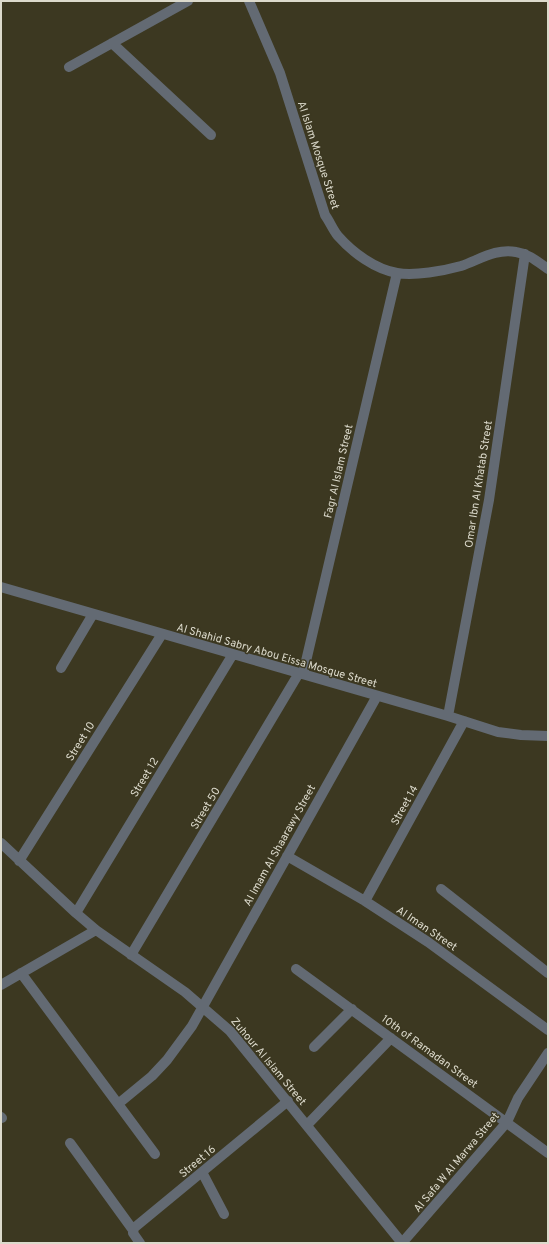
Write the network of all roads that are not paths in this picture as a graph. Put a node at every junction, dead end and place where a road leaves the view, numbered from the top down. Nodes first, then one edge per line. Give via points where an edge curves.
1 (188, 1) edge
2 (249, 1) edge
3 (112, 43) junction
4 (69, 67) dead end
5 (211, 135) dead end
6 (525, 254) junction
7 (548, 269) edge
8 (397, 273) junction
9 (1, 587) edge
10 (93, 614) junction
11 (162, 634) junction
12 (234, 654) junction
13 (61, 668) dead end
14 (301, 674) junction
15 (377, 696) junction
16 (448, 716) junction
17 (464, 721) junction
18 (548, 736) edge
19 (1, 843) edge
20 (287, 856) junction
21 (19, 861) junction
22 (442, 889) dead end
23 (365, 901) junction
24 (76, 913) junction
25 (96, 930) junction
26 (131, 955) junction
27 (296, 969) dead end
28 (21, 973) junction
29 (548, 973) edge
30 (1, 985) edge
31 (202, 1007) junction
32 (352, 1010) junction
33 (548, 1030) edge
34 (391, 1038) junction
35 (314, 1047) dead end
36 (548, 1053) edge
37 (288, 1101) junction
38 (118, 1104) junction
39 (507, 1122) junction
40 (307, 1125) junction
41 (70, 1143) dead end
42 (548, 1153) edge
43 (155, 1154) dead end
44 (202, 1172) junction
45 (224, 1214) dead end
46 (133, 1230) junction
47 (140, 1243) edge
48 (402, 1243) edge

1 - 3 street
2 - 8 street, Al Islam Mosque Street via 280,73 325,215 338,235 354,252 374,265
3 - 4 street
3 - 5 street
6 - 7 street, Al Islam Mosque Street
6 - 8 street, Al Islam Mosque Street via 512,251 498,252 460,266 418,273
6 - 16 street, Omar Ibn Al Khatab Street via 489,500
8 - 14 street, Fagr Al Islam Street
9 - 10 street, Al Shahid Sabry Abou Eissa Mosque Street
10 - 11 street, Al Shahid Sabry Abou Eissa Mosque Street
10 - 13 street
11 - 12 street, Al Shahid Sabry Abou Eissa Mosque Street
11 - 21 street, Street 10
12 - 14 street, Al Shahid Sabry Abou Eissa Mosque Street
12 - 24 street, Street 12
14 - 15 street, Al Shahid Sabry Abou Eissa Mosque Street
14 - 26 street, Street 50
15 - 16 street, Al Shahid Sabry Abou Eissa Mosque Street
15 - 20 street, Al Imam Al Shaarawy Street
16 - 17 street, Al Shahid Sabry Abou Eissa Mosque Street
17 - 18 street, Al Shahid Sabry Abou Eissa Mosque Street via 498,732
17 - 23 street, Street 14
19 - 21 street, Zuhour Al Islam Street
20 - 23 street, Al Iman Street
20 - 31 street, Al Imam Al Shaarawy Street
21 - 24 street, Zuhour Al Islam Street
22 - 29 street
23 - 33 street, Al Iman Street via 428,942
24 - 25 street, Zuhour Al Islam Street
25 - 26 street, Zuhour Al Islam Street
25 - 28 street
26 - 31 street, Zuhour Al Islam Street via 185,992
27 - 32 street, 10th of Ramadan Street
28 - 30 street
28 - 38 street
31 - 37 street, Zuhour Al Islam Street via 230,1031
31 - 38 street, Al Imam Al Shaarawy Street via 192,1026 167,1060 147,1081
32 - 34 street, 10th of Ramadan Street
32 - 35 street
34 - 39 street, 10th of Ramadan Street
34 - 40 street
36 - 39 street, Al Safa W Al Marwa Street via 518,1098
37 - 40 street, Zuhour Al Islam Street
37 - 44 street, Street 16
38 - 43 street
39 - 42 street, 10th of Ramadan Street
39 - 48 street, Al Safa W Al Marwa Street
40 - 48 street, Zuhour Al Islam Street
41 - 46 street
44 - 45 street
44 - 46 street, Street 16
46 - 47 street

